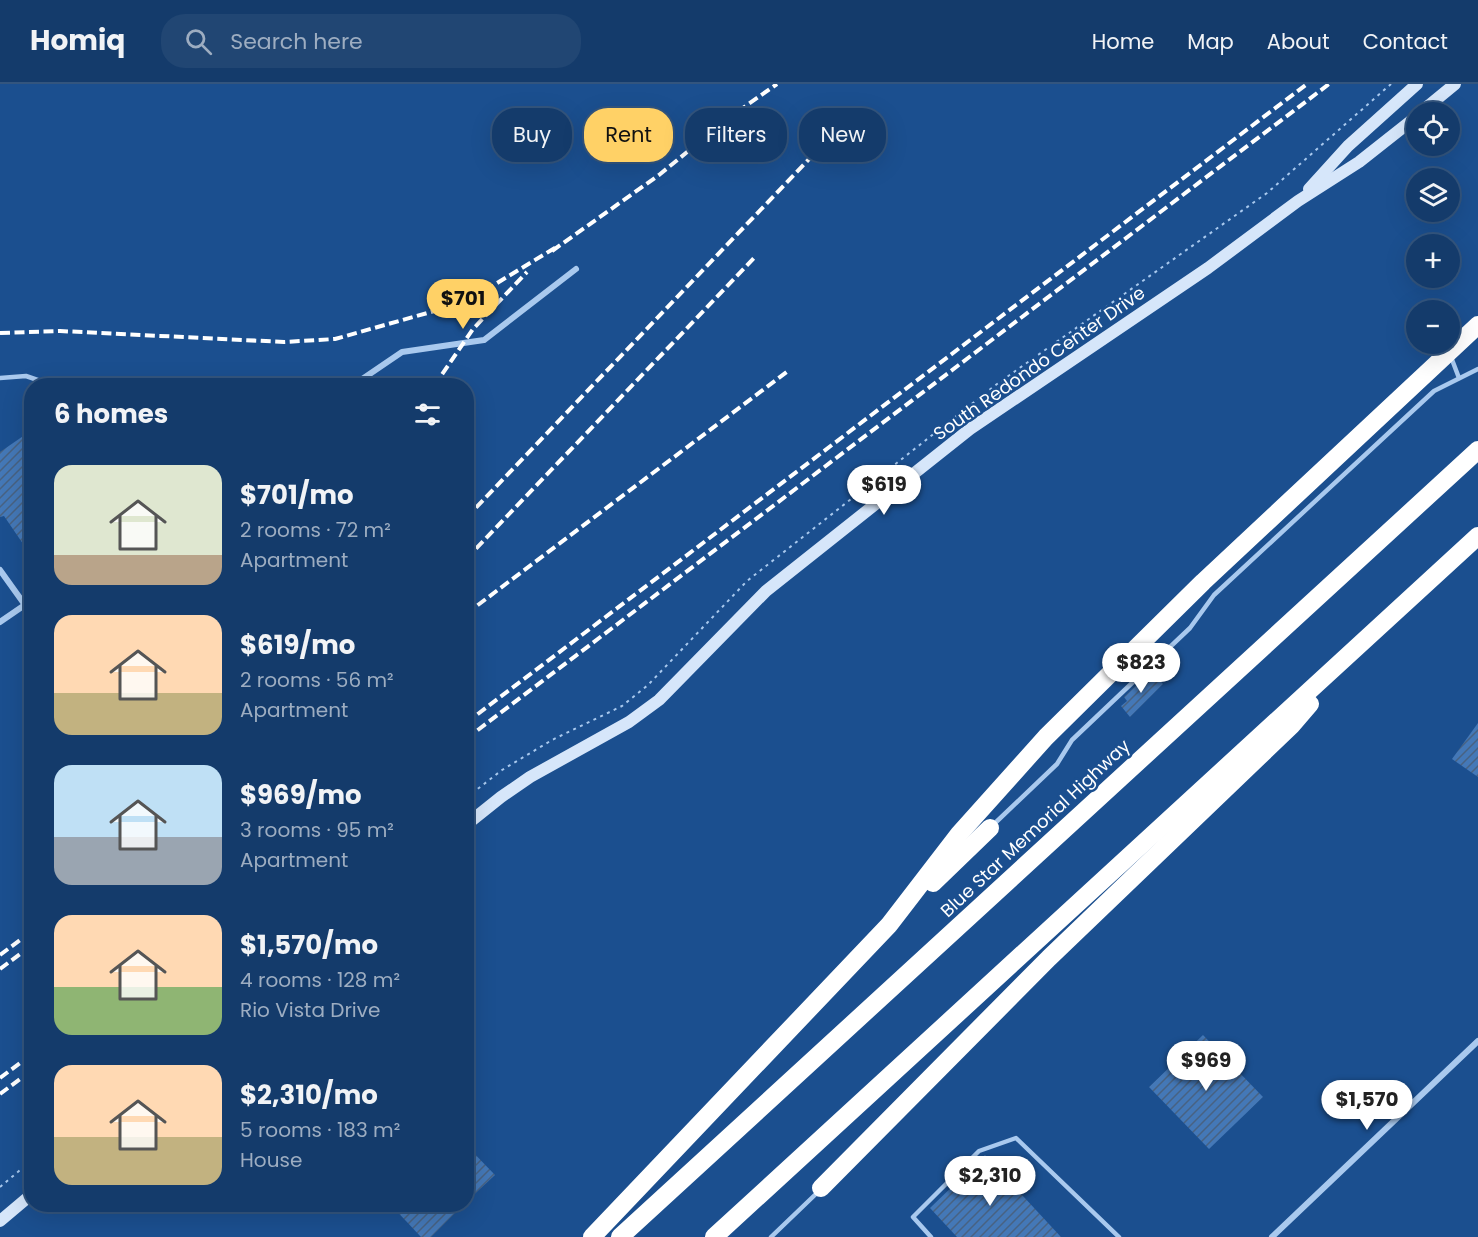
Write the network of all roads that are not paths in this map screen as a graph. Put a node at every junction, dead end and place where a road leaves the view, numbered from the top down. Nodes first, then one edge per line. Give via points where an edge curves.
1 (1417, 84) edge
2 (1455, 84) edge
3 (1433, 102) edge
4 (1406, 125) edge
5 (1298, 201) junction
6 (576, 270) dead end
7 (1478, 325) edge
8 (1460, 342) edge
9 (1447, 354) edge
10 (1450, 354) edge
11 (1478, 369) edge
12 (0, 378) edge
13 (32, 378) edge
14 (363, 378) edge
15 (1459, 378) junction
16 (1478, 450) edge
17 (1478, 537) edge
18 (0, 570) edge
19 (24, 605) joint
20 (0, 622) edge
21 (1363, 642) junction
22 (474, 819) edge
23 (990, 828) joint
24 (889, 926) junction
25 (1478, 1041) edge
26 (821, 1188) joint
27 (24, 1201) edge
28 (0, 1221) edge
29 (592, 1237) edge
30 (620, 1237) edge
31 (714, 1237) edge
32 (771, 1237) edge
33 (931, 1237) edge
34 (1119, 1237) edge
35 (1272, 1237) edge

1 - 5 street, South Redondo Center Drive via 1348,146
2 - 3 street
4 - 5 street, South Redondo Center Drive via 1359,162
5 - 22 street, South Redondo Center Drive via 1208,268 970,429 766,591 659,700 629,722 530,777
6 - 14 street via 484,340 402,352
7 - 8 highway
9 - 24 highway via 1203,582 1046,737 959,834
10 - 15 lane
11 - 15 lane
12 - 13 lane
15 - 23 lane via 1434,391 1214,595 1190,628 1072,740 1057,764
16 - 30 highway, Blue Star Memorial Highway
17 - 21 highway
18 - 19 street
19 - 20 street
21 - 26 highway via 1292,725 1049,958
21 - 31 highway
23 - 24 highway
24 - 29 highway
25 - 35 street
26 - 32 lane
27 - 28 street
33 - 34 lane via 913,1217 980,1151 1016,1138

